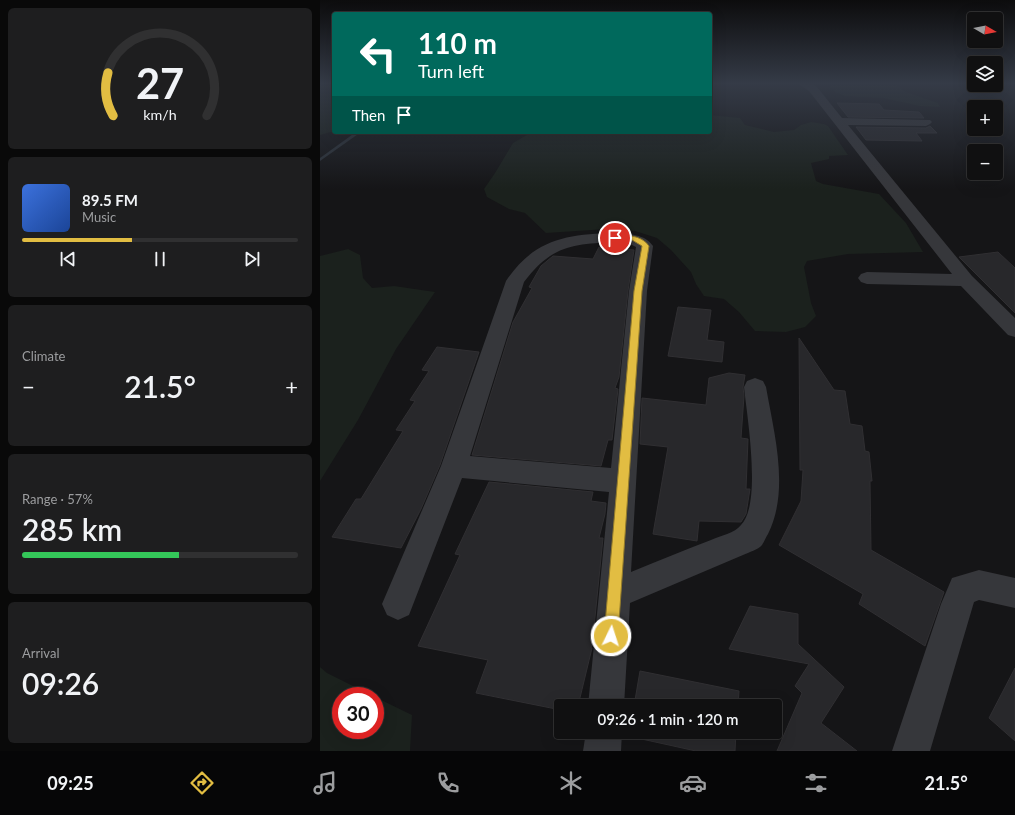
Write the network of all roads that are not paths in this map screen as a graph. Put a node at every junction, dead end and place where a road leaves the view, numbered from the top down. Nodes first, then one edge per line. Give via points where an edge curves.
1 (839, 121) joint
2 (926, 122) dead end
3 (867, 278) dead end
4 (966, 280) junction
5 (1015, 330) edge
6 (755, 387) dead end
7 (454, 466) junction
8 (623, 481) junction
9 (1015, 592) edge
10 (614, 594) junction
11 (398, 604) dead end
12 (606, 699) edge
13 (603, 739) edge
14 (602, 751) edge
15 (911, 751) edge

1 - 2 street
1 - 4 street
3 - 4 street
4 - 5 street
6 - 10 street via 766,471 763,511 751,536
7 - 8 street
7 - 8 street via 515,281 531,262 551,247 593,238 633,238 645,246 638,291
7 - 11 street
8 - 10 street
9 - 15 street via 979,585 963,589 956,604
10 - 12 street
13 - 14 street

